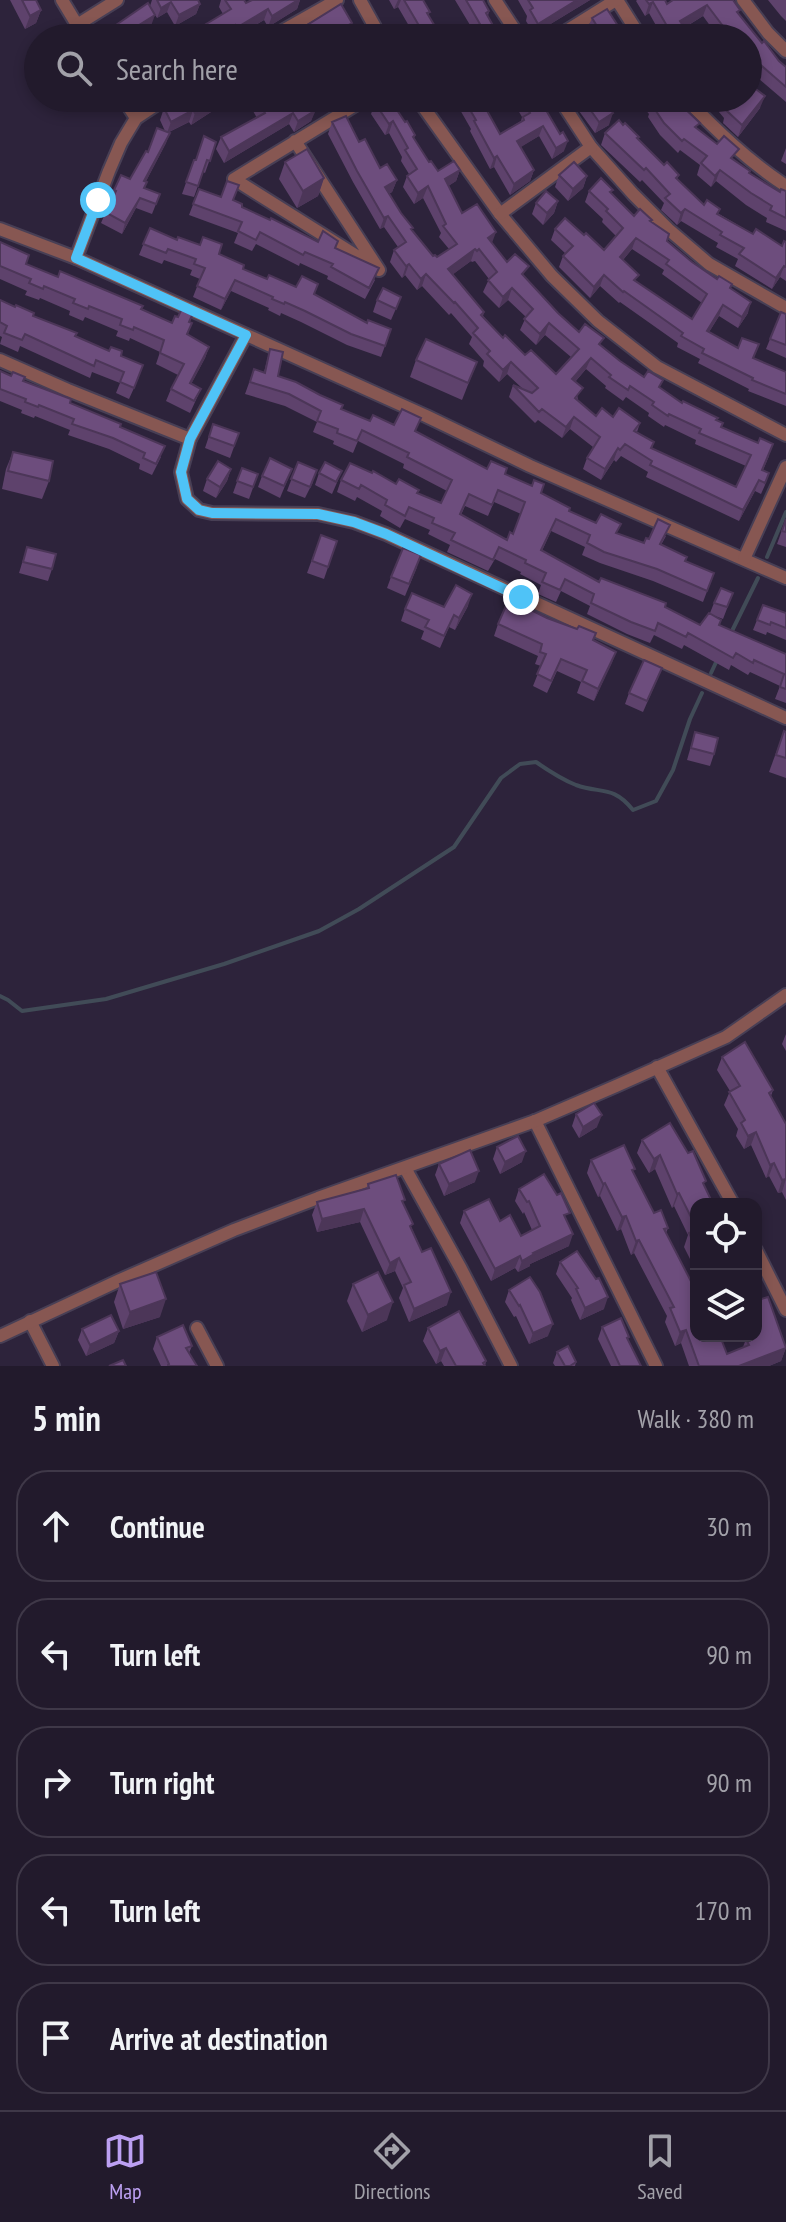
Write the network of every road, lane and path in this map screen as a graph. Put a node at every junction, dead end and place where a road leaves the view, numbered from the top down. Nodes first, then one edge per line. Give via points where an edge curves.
1 (62, 0) edge
2 (117, 0) edge
3 (337, 0) edge
4 (360, 0) edge
5 (495, 0) edge
6 (616, 0) edge
7 (743, 0) edge
8 (76, 24) edge
9 (79, 24) edge
10 (295, 24) edge
11 (373, 24) edge
12 (511, 24) edge
13 (577, 24) edge
14 (632, 24) edge
15 (786, 51) edge
16 (132, 112) edge
17 (145, 112) edge
18 (344, 112) edge
19 (427, 112) edge
20 (568, 112) edge
21 (698, 112) edge
22 (136, 118) junction
23 (295, 141) junction
24 (591, 147) junction
25 (786, 186) edge
26 (500, 214) junction
27 (0, 229) edge
28 (76, 258) junction
29 (786, 308) edge
30 (246, 335) junction
31 (0, 360) edge
32 (786, 435) edge
33 (190, 439) junction
34 (786, 467) edge
35 (744, 559) junction
36 (786, 578) edge
37 (786, 718) edge
38 (786, 995) edge
39 (657, 1067) junction
40 (535, 1121) junction
41 (405, 1168) junction
42 (730, 1198) edge
43 (762, 1262) edge
44 (786, 1310) edge
45 (30, 1321) junction
46 (197, 1328) dead end
47 (0, 1336) edge
48 (53, 1366) edge
49 (217, 1366) edge
50 (511, 1366) edge
51 (656, 1366) edge

1 - 8 street
2 - 9 street
3 - 10 street
4 - 11 street
5 - 12 street
6 - 13 street
6 - 14 street
7 - 15 street
16 - 22 street
17 - 22 street
18 - 23 street
19 - 26 street
20 - 24 street
21 - 25 street via 743,155
22 - 28 street
23 - 23 street via 337,206 379,270 234,179
24 - 26 street
24 - 29 street via 709,264
26 - 32 street via 575,299 657,367
27 - 28 street
28 - 30 street
30 - 33 street
30 - 35 street
31 - 33 street
33 - 37 street via 181,472 187,499 199,510 318,514 354,522
34 - 35 street
35 - 36 street
38 - 39 street via 726,1037
39 - 40 street
39 - 42 street
40 - 41 street
40 - 51 street
41 - 45 street via 234,1230
41 - 50 street
43 - 44 street
45 - 47 street
45 - 48 street
46 - 49 street

